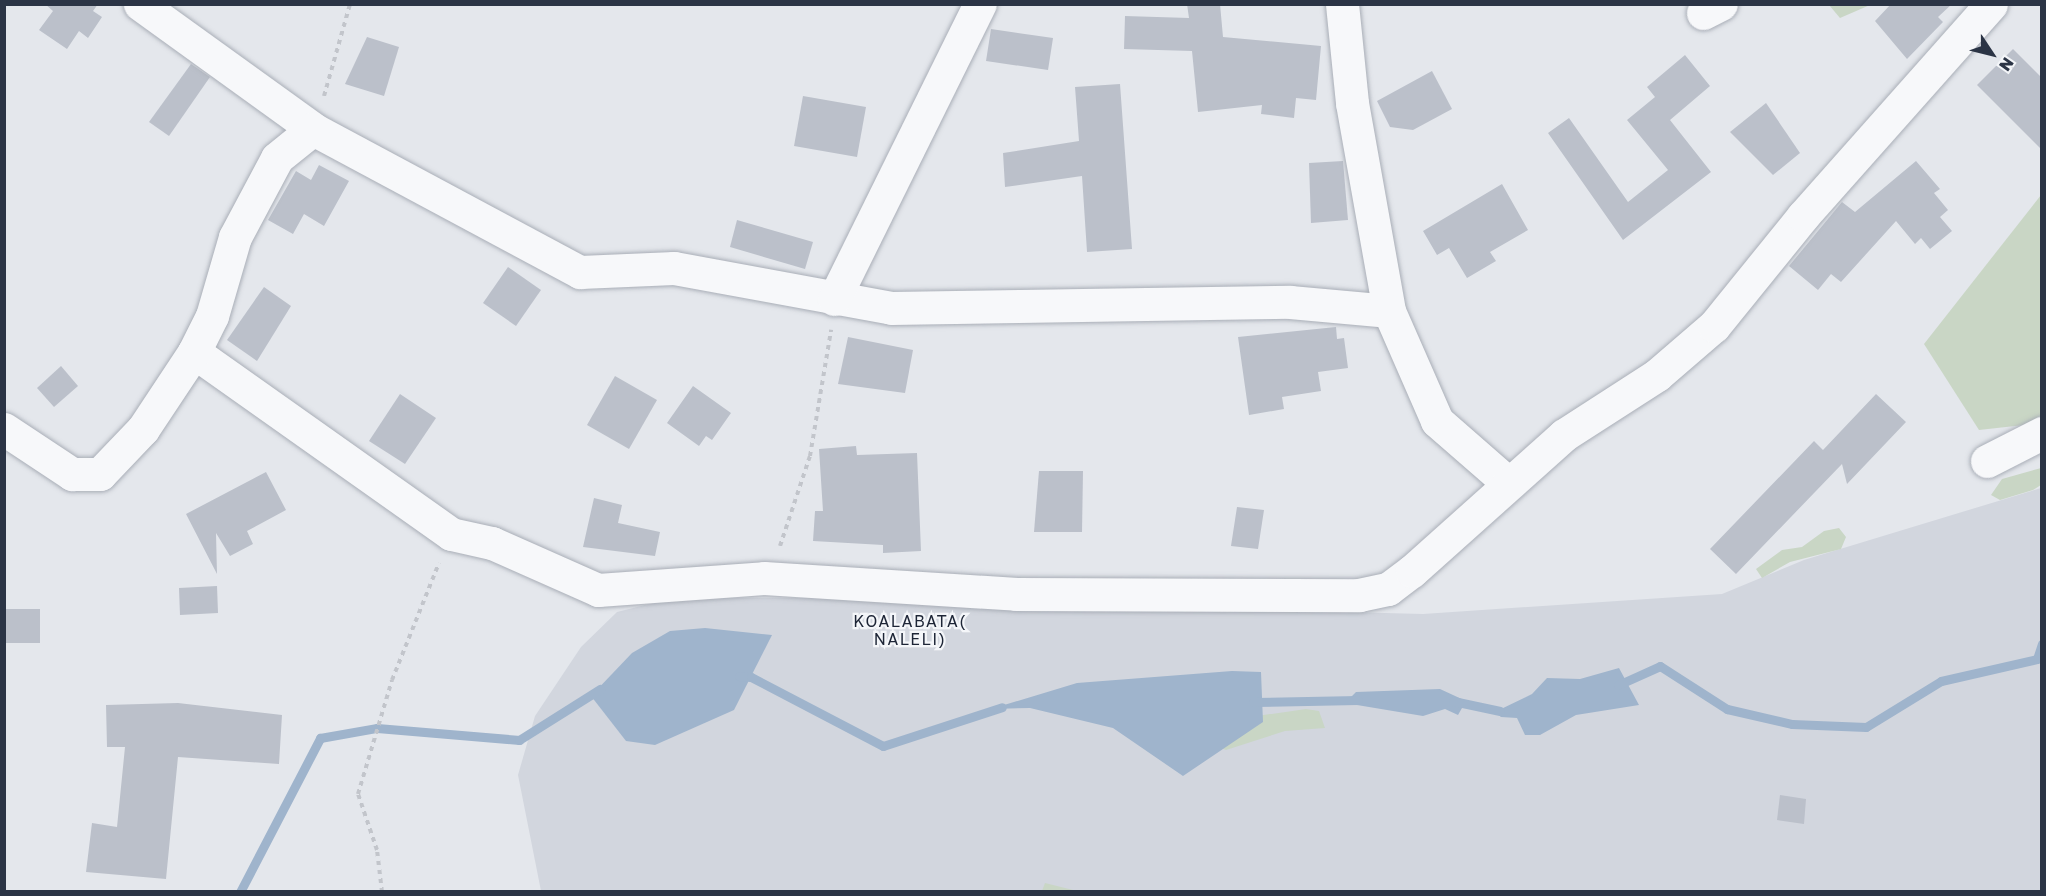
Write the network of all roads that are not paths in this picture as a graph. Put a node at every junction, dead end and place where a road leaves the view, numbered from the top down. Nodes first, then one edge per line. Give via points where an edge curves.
1 (140, 4) edge
2 (980, 4) edge
3 (1342, 4) edge
4 (1991, 4) edge
5 (313, 129) junction
6 (834, 299) junction
7 (1389, 311) junction
8 (194, 352) junction
9 (4, 429) edge
10 (2042, 433) edge
11 (1987, 461) dead end
12 (1507, 482) junction

1 - 5 street
2 - 6 street
3 - 7 street via 1352,103
4 - 12 street via 1803,216 1714,326 1657,375 1564,435
5 - 6 street via 580,272 674,268
5 - 8 street via 277,158 236,237 212,316
6 - 7 street via 969,311 1290,302
7 - 12 street via 1437,421
8 - 9 street via 143,429 100,474 72,474
8 - 12 street via 451,534 492,543 598,590 765,578 1016,594 1359,595 1388,589 1412,571
10 - 11 street

